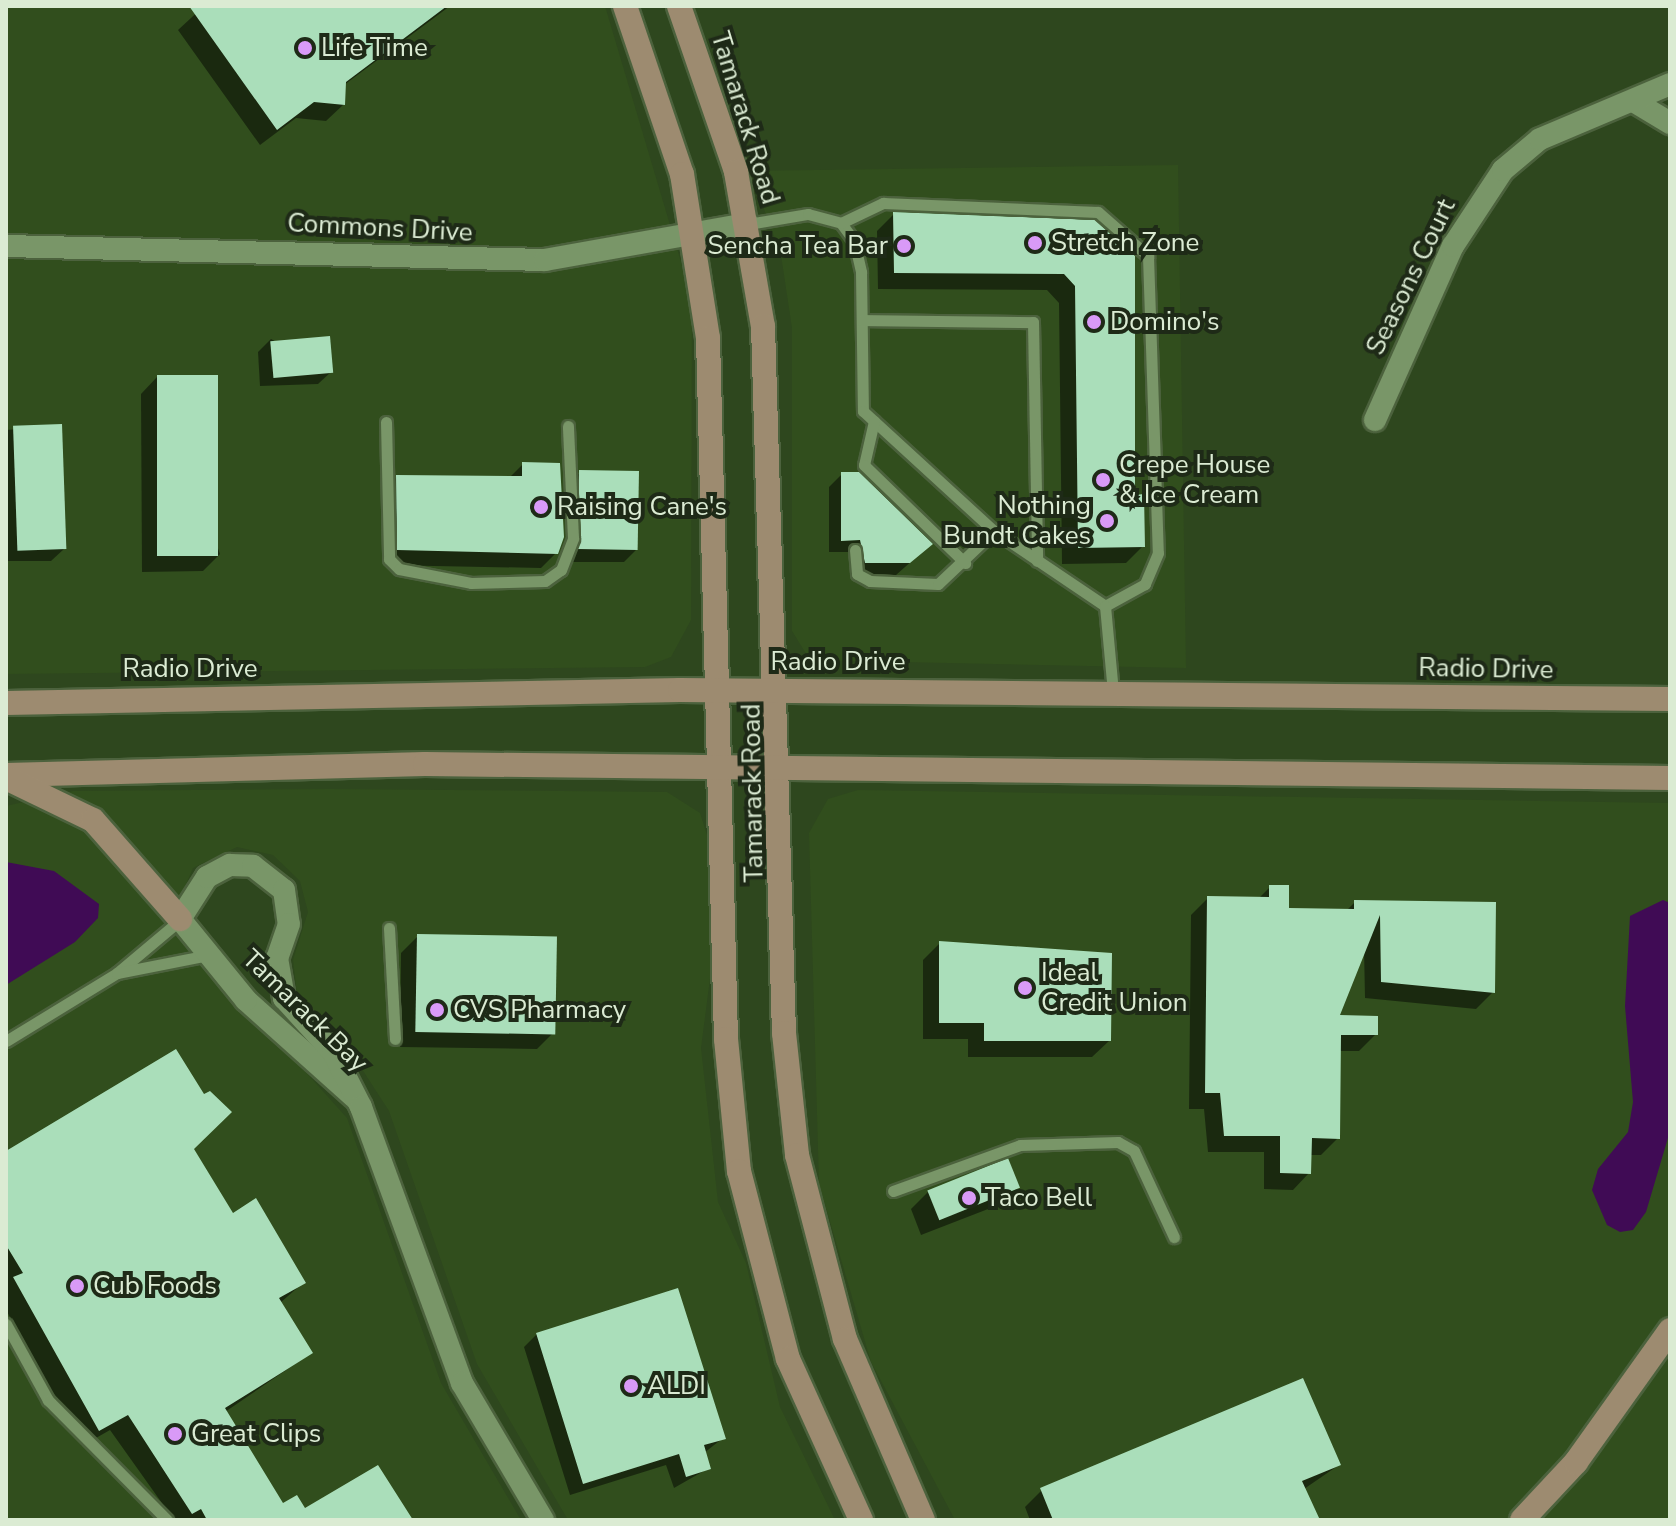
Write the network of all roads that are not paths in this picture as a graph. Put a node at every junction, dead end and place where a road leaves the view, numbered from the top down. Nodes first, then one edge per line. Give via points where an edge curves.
1 (625, 6) edge
2 (679, 6) edge
3 (1670, 84) edge
4 (1635, 102) junction
5 (1670, 123) edge
6 (841, 223) junction
7 (748, 224) junction
8 (695, 235) junction
9 (6, 246) edge
10 (862, 320) junction
11 (1375, 420) dead end
12 (874, 421) junction
13 (386, 422) dead end
14 (568, 426) dead end
15 (994, 531) junction
16 (855, 550) dead end
17 (1037, 561) junction
18 (965, 563) junction
19 (1105, 606) junction
20 (719, 690) junction
21 (778, 690) junction
22 (1113, 692) junction
23 (1670, 699) edge
24 (6, 703) edge
25 (721, 767) junction
26 (781, 768) junction
27 (6, 776) edge
28 (1670, 778) edge
29 (180, 919) junction
30 (389, 928) dead end
31 (210, 955) junction
32 (117, 973) junction
33 (395, 1039) dead end
34 (6, 1041) edge
35 (354, 1097) junction
36 (893, 1191) dead end
37 (1174, 1237) dead end
38 (6, 1324) edge
39 (1670, 1330) edge
40 (167, 1520) edge
41 (543, 1520) edge
42 (861, 1520) edge
43 (923, 1520) edge
44 (1522, 1520) edge

1 - 8 main road, Tamarack Road via 668,122
2 - 7 main road, Tamarack Road
3 - 4 street, Seasons Court
4 - 5 street
4 - 11 street, Seasons Court via 1540,139 1503,170 1453,246
6 - 7 lane via 808,214
6 - 10 lane via 857,252
6 - 19 lane via 883,203 1098,212 1148,256 1157,562 1145,584
7 - 8 street, Commons Drive
7 - 21 main road, Tamarack Road via 763,326
8 - 9 street, Commons Drive via 598,255 516,261
8 - 20 main road, Tamarack Road via 708,338
10 - 12 lane via 863,411
10 - 17 lane via 1033,322
12 - 15 lane
12 - 18 lane via 864,465
13 - 14 lane via 389,559 399,569 471,583 545,581 561,570 573,538
15 - 17 lane
15 - 18 lane
16 - 18 lane via 857,574 870,581 938,584
17 - 19 lane
19 - 22 lane
20 - 21 main road, Radio Drive
20 - 24 main road, Radio Drive
20 - 25 main road, Tamarack Road
21 - 22 main road, Radio Drive
21 - 26 main road, Tamarack Road
22 - 23 main road, Radio Drive
25 - 26 main road
25 - 27 main road via 425,764
25 - 42 main road, Tamarack Road via 726,1039 739,1171 788,1359
26 - 28 main road
26 - 43 main road, Tamarack Road via 784,1033 797,1155 837,1316
27 - 29 main road via 93,820
29 - 31 street, Tamarack Bay
29 - 32 lane
29 - 35 street, Tamarack Bay via 207,877 230,865 269,873 290,908 277,958 284,998 333,1052
30 - 33 lane
31 - 32 lane
31 - 35 street, Tamarack Bay via 246,1000
32 - 34 lane
35 - 41 street, Tamarack Bay via 375,1136 462,1383
36 - 37 lane via 1029,1143 1126,1144
38 - 40 lane via 48,1400
39 - 44 main road via 1576,1462

